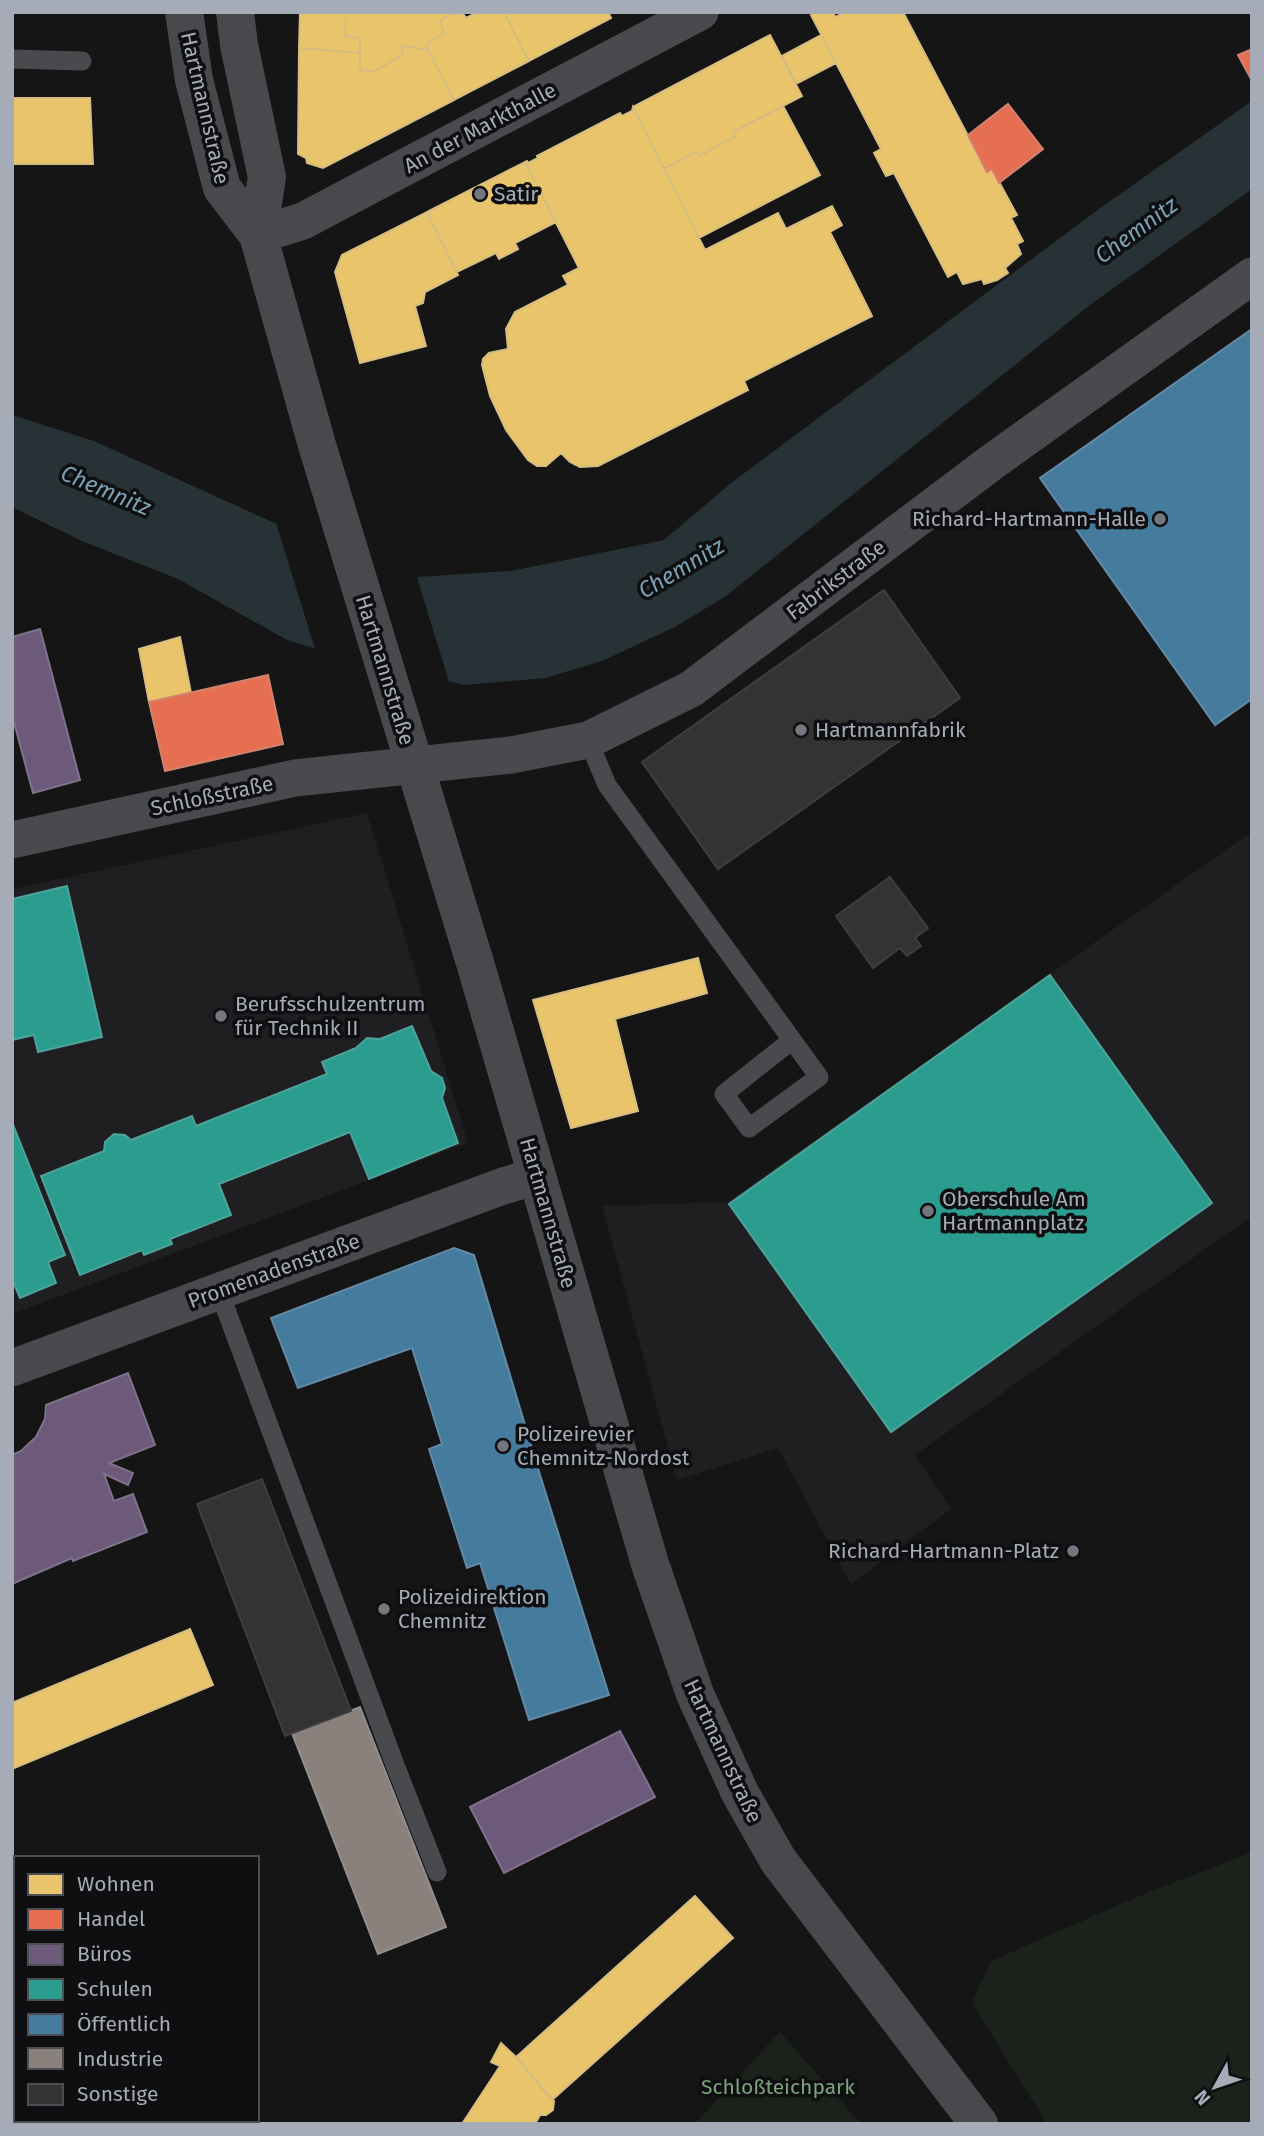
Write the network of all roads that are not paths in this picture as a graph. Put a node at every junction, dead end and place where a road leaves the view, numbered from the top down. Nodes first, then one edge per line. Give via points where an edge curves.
1 (184, 12) edge
2 (236, 12) edge
3 (700, 12) edge
4 (12, 60) edge
5 (82, 61) dead end
6 (258, 234) junction
7 (1252, 276) edge
8 (588, 740) junction
9 (414, 765) junction
10 (12, 841) edge
11 (792, 1040) junction
12 (537, 1177) junction
13 (219, 1291) junction
14 (12, 1368) edge
15 (437, 1871) dead end
16 (979, 2124) edge

1 - 6 main road, Hartmannstraße via 194,80 222,188
2 - 6 main road, Hartmannstraße via 267,177
3 - 6 street, An der Markthalle via 303,221
4 - 5 lane
6 - 9 main road, Hartmannstraße
7 - 8 street, Fabrikstraße via 998,457 691,689
8 - 9 street, Fabrikstraße via 511,755
8 - 11 lane via 607,785
9 - 10 street, Schloßstraße via 295,778
9 - 12 main road, Hartmannstraße
11 - 11 lane via 819,1077 749,1128 724,1094
12 - 13 street, Promenadenstraße
12 - 16 main road, Hartmannstraße via 650,1564 710,1730 778,1860
13 - 14 street, Promenadenstraße
13 - 15 lane

